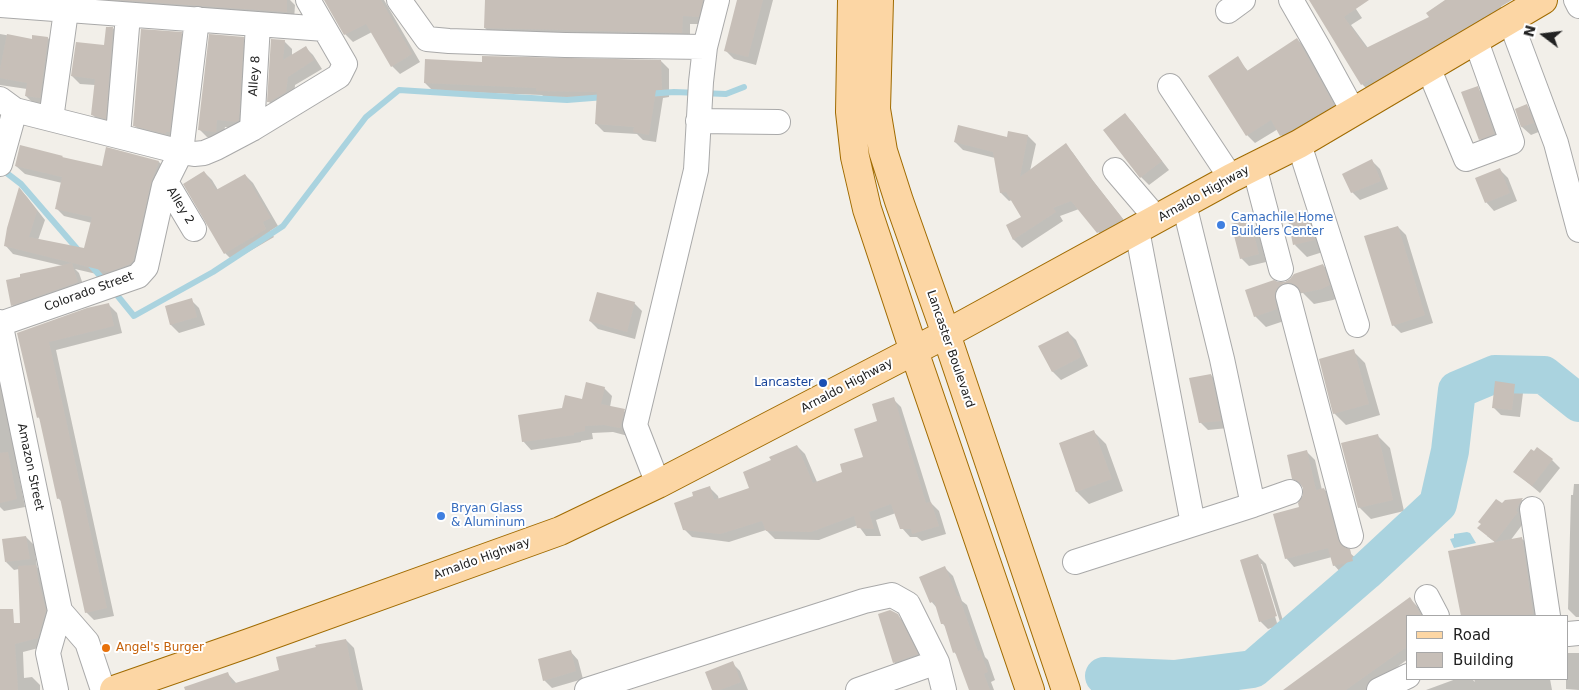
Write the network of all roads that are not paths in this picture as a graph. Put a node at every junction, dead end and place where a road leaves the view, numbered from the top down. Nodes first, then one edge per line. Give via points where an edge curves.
1 (308, 0) edge
2 (399, 0) edge
3 (718, 0) edge
4 (852, 0) edge
5 (879, 0) edge
6 (1291, 0) edge
7 (1544, 0) edge
8 (1576, 0) edge
9 (0, 5) edge
10 (1579, 6) edge
11 (66, 11) junction
12 (128, 14) junction
13 (197, 19) junction
14 (1510, 20) junction
15 (258, 24) junction
16 (325, 28) junction
17 (1476, 41) junction
18 (705, 47) junction
19 (1428, 67) junction
20 (1170, 86) dead end
21 (8, 105) edge
22 (1353, 111) junction
23 (52, 119) junction
24 (698, 121) junction
25 (778, 122) dead end
26 (252, 129) junction
27 (118, 135) junction
28 (1299, 144) junction
29 (181, 152) junction
30 (0, 164) edge
31 (1115, 170) dead end
32 (1242, 172) junction
33 (166, 182) junction
34 (1184, 204) junction
35 (1147, 225) junction
36 (194, 229) dead end
37 (1579, 230) edge
38 (1281, 269) dead end
39 (1288, 296) dead end
40 (0, 323) edge
41 (1357, 325) dead end
42 (946, 334) junction
43 (914, 351) junction
44 (658, 484) junction
45 (1290, 492) dead end
46 (1253, 506) junction
47 (1532, 509) dead end
48 (1193, 524) junction
49 (1351, 536) dead end
50 (1075, 562) dead end
51 (60, 611) junction
52 (1548, 615) edge
53 (937, 662) junction
54 (1406, 677) edge
55 (157, 683) edge
56 (617, 685) edge
57 (56, 690) edge
58 (103, 690) edge
59 (114, 690) edge
60 (587, 690) edge
61 (858, 690) edge
62 (944, 690) edge
63 (1030, 690) edge
64 (1066, 690) edge
65 (1379, 690) edge

1 - 16 street
2 - 18 street via 427,39
3 - 18 street
4 - 43 main road via 850,112 855,157 867,209
5 - 42 main road, Lancaster Boulevard via 876,109 883,151
6 - 22 street
7 - 14 main road, Arnaldo Highway
8 - 10 street
9 - 11 street
11 - 12 street
11 - 23 street
12 - 13 street
12 - 27 street
13 - 15 street
13 - 29 street, Colorado Street
14 - 17 main road, Arnaldo Highway
14 - 37 street via 1556,143
15 - 16 street
15 - 26 street, Alley 8
16 - 26 street via 345,64 339,76
17 - 19 main road, Arnaldo Highway
17 - 19 street via 1512,142 1466,158
18 - 24 street
19 - 22 main road, Arnaldo Highway
20 - 32 street
21 - 23 street
21 - 30 street
22 - 28 main road, Arnaldo Highway
23 - 27 street
24 - 25 street
24 - 44 street via 696,170 635,425
26 - 29 street via 204,153
27 - 29 street
28 - 32 main road, Arnaldo Highway
28 - 41 street
29 - 33 street, Colorado Street
31 - 35 street
32 - 34 main road, Arnaldo Highway
32 - 38 street
33 - 36 street, Alley 2
33 - 40 street, Colorado Street via 146,267 138,276
34 - 35 main road, Arnaldo Highway
34 - 46 street via 1222,359
35 - 42 main road, Arnaldo Highway
35 - 48 street
39 - 49 street
40 - 51 street, Amazon Street
42 - 43 main road, Arnaldo Highway
42 - 64 main road, Lancaster Boulevard
43 - 44 main road, Arnaldo Highway
43 - 63 main road
44 - 55 main road, Arnaldo Highway via 560,530
45 - 46 street
46 - 48 street
47 - 52 street
48 - 50 street
51 - 57 street, Amazon Street via 48,654
51 - 58 street, Amazon Street via 87,642
53 - 56 street via 908,604 892,596 864,601
53 - 61 street
53 - 62 street
54 - 65 street
55 - 59 main road, Arnaldo Highway
56 - 60 street

